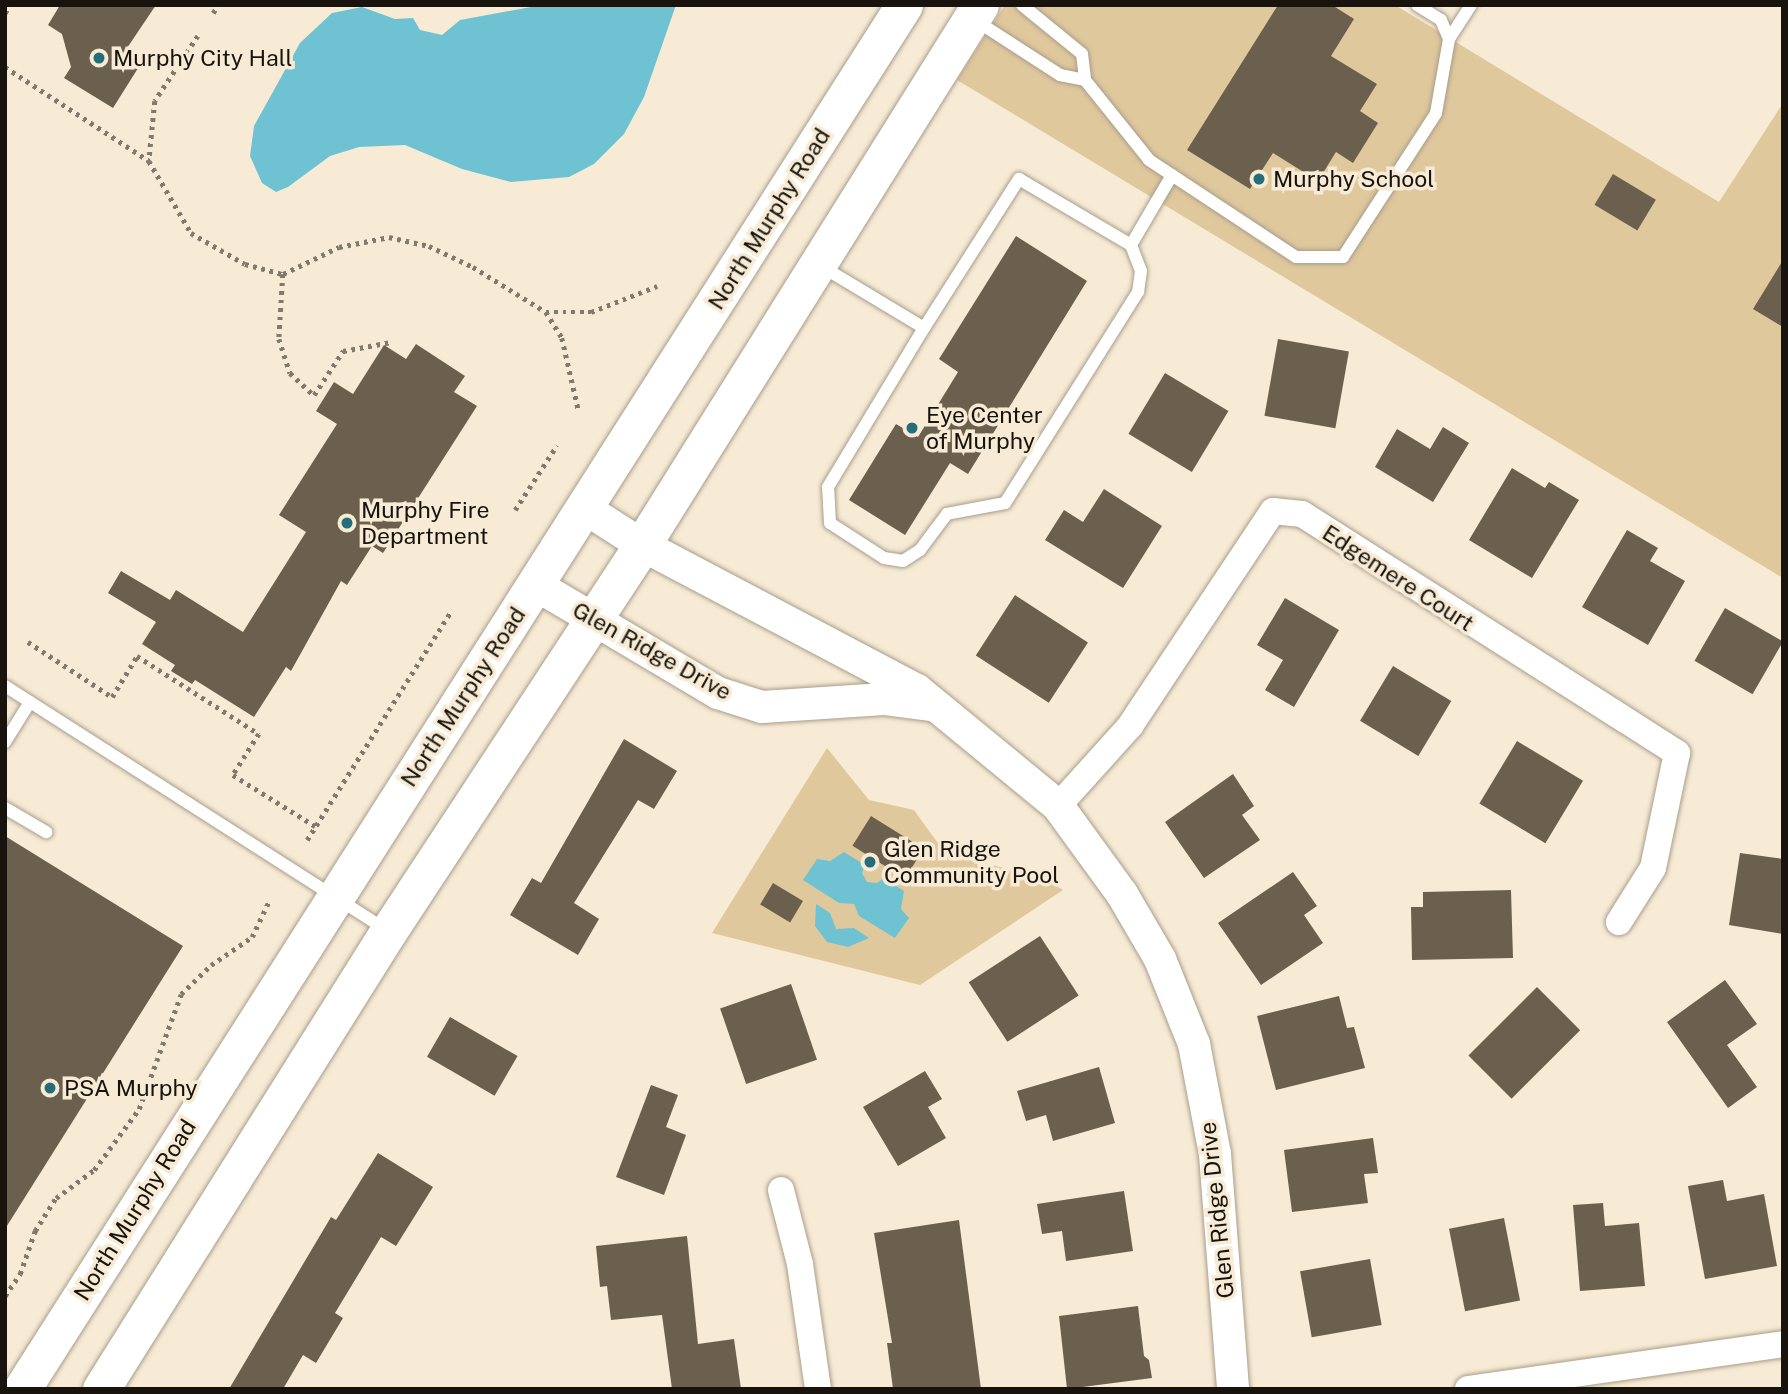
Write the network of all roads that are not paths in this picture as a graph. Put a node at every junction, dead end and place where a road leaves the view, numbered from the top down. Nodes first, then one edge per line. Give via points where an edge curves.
1 (904, 5) edge
2 (1022, 5) edge
3 (1417, 5) edge
4 (1471, 5) edge
5 (968, 9) edge
6 (1449, 39) junction
7 (1085, 80) junction
8 (1172, 175) junction
9 (1131, 244) junction
10 (818, 264) junction
11 (924, 328) junction
12 (586, 509) junction
13 (642, 545) junction
14 (536, 585) junction
15 (593, 621) junction
16 (5, 686) edge
17 (30, 702) junction
18 (939, 706) junction
19 (5, 742) edge
20 (1058, 806) junction
21 (5, 808) edge
22 (46, 832) dead end
23 (334, 898) junction
24 (1619, 922) dead end
25 (388, 932) junction
26 (781, 1190) dead end
27 (1783, 1343) edge
28 (22, 1389) edge
29 (101, 1389) edge
30 (818, 1389) edge
31 (1233, 1389) edge
32 (1468, 1389) edge

1 - 12 main road, North Murphy Road
2 - 7 lane via 1082,54
3 - 6 lane via 1441,20
4 - 6 lane
5 - 7 lane via 1060,75
5 - 10 main road
6 - 8 lane via 1436,113 1343,257 1296,257
7 - 8 lane via 1149,160
8 - 9 lane
9 - 11 lane via 1019,179
9 - 11 lane via 1141,271 1138,292 1005,503 947,514 920,550 903,561 884,558 830,523 827,495
10 - 11 lane
10 - 13 main road
12 - 13 street, Glen Ridge Drive
12 - 14 main road, North Murphy Road
13 - 15 main road
13 - 18 street, Glen Ridge Drive via 917,690
14 - 15 street, Glen Ridge Drive
14 - 23 main road, North Murphy Road
15 - 18 street, Glen Ridge Drive via 718,693 762,707 884,699
15 - 25 main road
16 - 17 lane
17 - 19 lane
17 - 23 lane
18 - 20 street, Glen Ridge Drive
20 - 24 street, Edgemere Court via 1129,726 1273,511 1302,514 1677,753 1653,868
20 - 31 street, Glen Ridge Drive via 1122,894 1160,960 1194,1044 1215,1154
21 - 22 lane
23 - 25 lane
23 - 28 main road, North Murphy Road
25 - 29 main road
26 - 30 street via 800,1264
27 - 32 street

